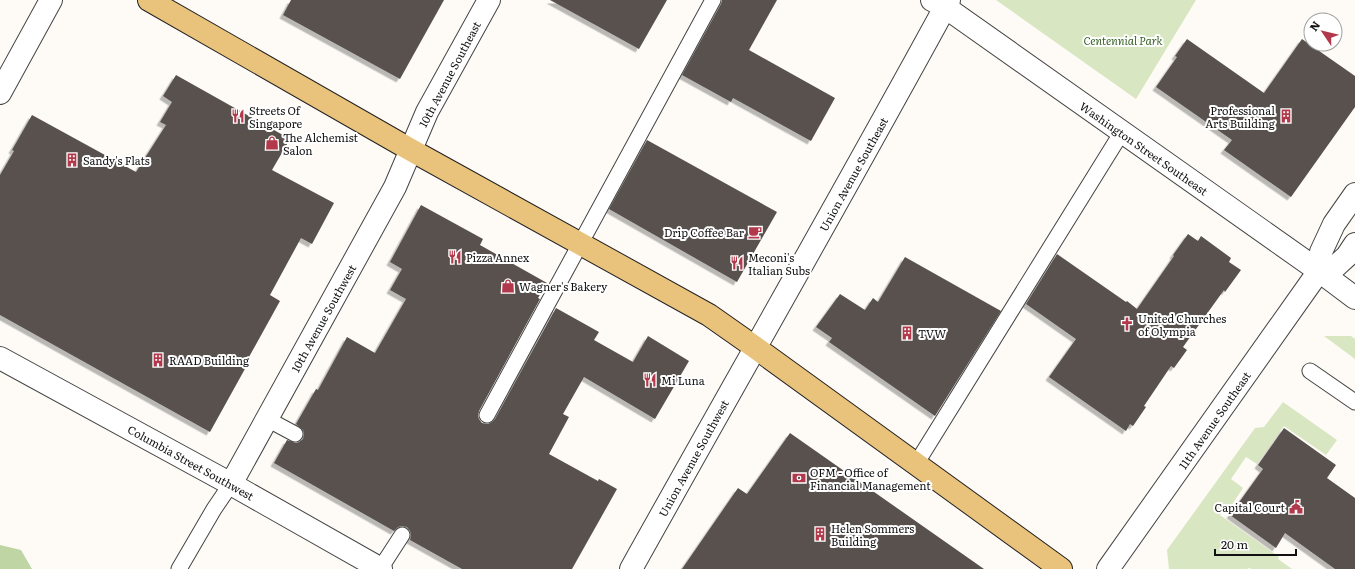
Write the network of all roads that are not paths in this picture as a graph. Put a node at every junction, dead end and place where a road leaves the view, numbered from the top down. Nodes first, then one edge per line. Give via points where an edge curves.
1 (51, 0) edge
2 (149, 0) edge
3 (489, 0) edge
4 (713, 0) edge
5 (942, 2) edge
6 (0, 93) edge
7 (1122, 132) junction
8 (411, 150) junction
9 (1355, 194) edge
10 (580, 244) junction
11 (1355, 244) edge
12 (1319, 271) junction
13 (1355, 298) edge
14 (756, 348) junction
15 (0, 358) edge
16 (1310, 370) dead end
17 (1355, 402) edge
18 (487, 415) dead end
19 (267, 419) junction
20 (295, 434) dead end
21 (916, 464) junction
22 (231, 484) junction
23 (402, 535) dead end
24 (179, 569) edge
25 (380, 569) edge
26 (631, 569) edge
27 (1061, 569) edge
28 (1108, 569) edge

1 - 6 street
2 - 8 main road
3 - 8 street, 10th Avenue Southeast via 427,112
4 - 10 lane
5 - 7 street, Washington Street Southeast
5 - 14 street, Union Avenue Southeast via 837,204
7 - 12 street, Washington Street Southeast
7 - 21 lane
8 - 10 main road
8 - 19 street, 10th Avenue Southwest via 395,187
9 - 12 street, 11th Avenue Southeast via 1334,224 1321,252
10 - 14 main road via 709,316
10 - 18 lane
11 - 12 street via 1335,267
12 - 13 street, Washington Street Southeast
12 - 28 street, 11th Avenue Southeast
14 - 21 main road
14 - 26 street, Union Avenue Southwest
15 - 22 street, Columbia Street Southwest
16 - 17 lane
19 - 20 lane
19 - 22 street, 10th Avenue Southwest
21 - 27 main road
22 - 24 lane
22 - 25 street, Columbia Street Southwest
23 - 25 lane

